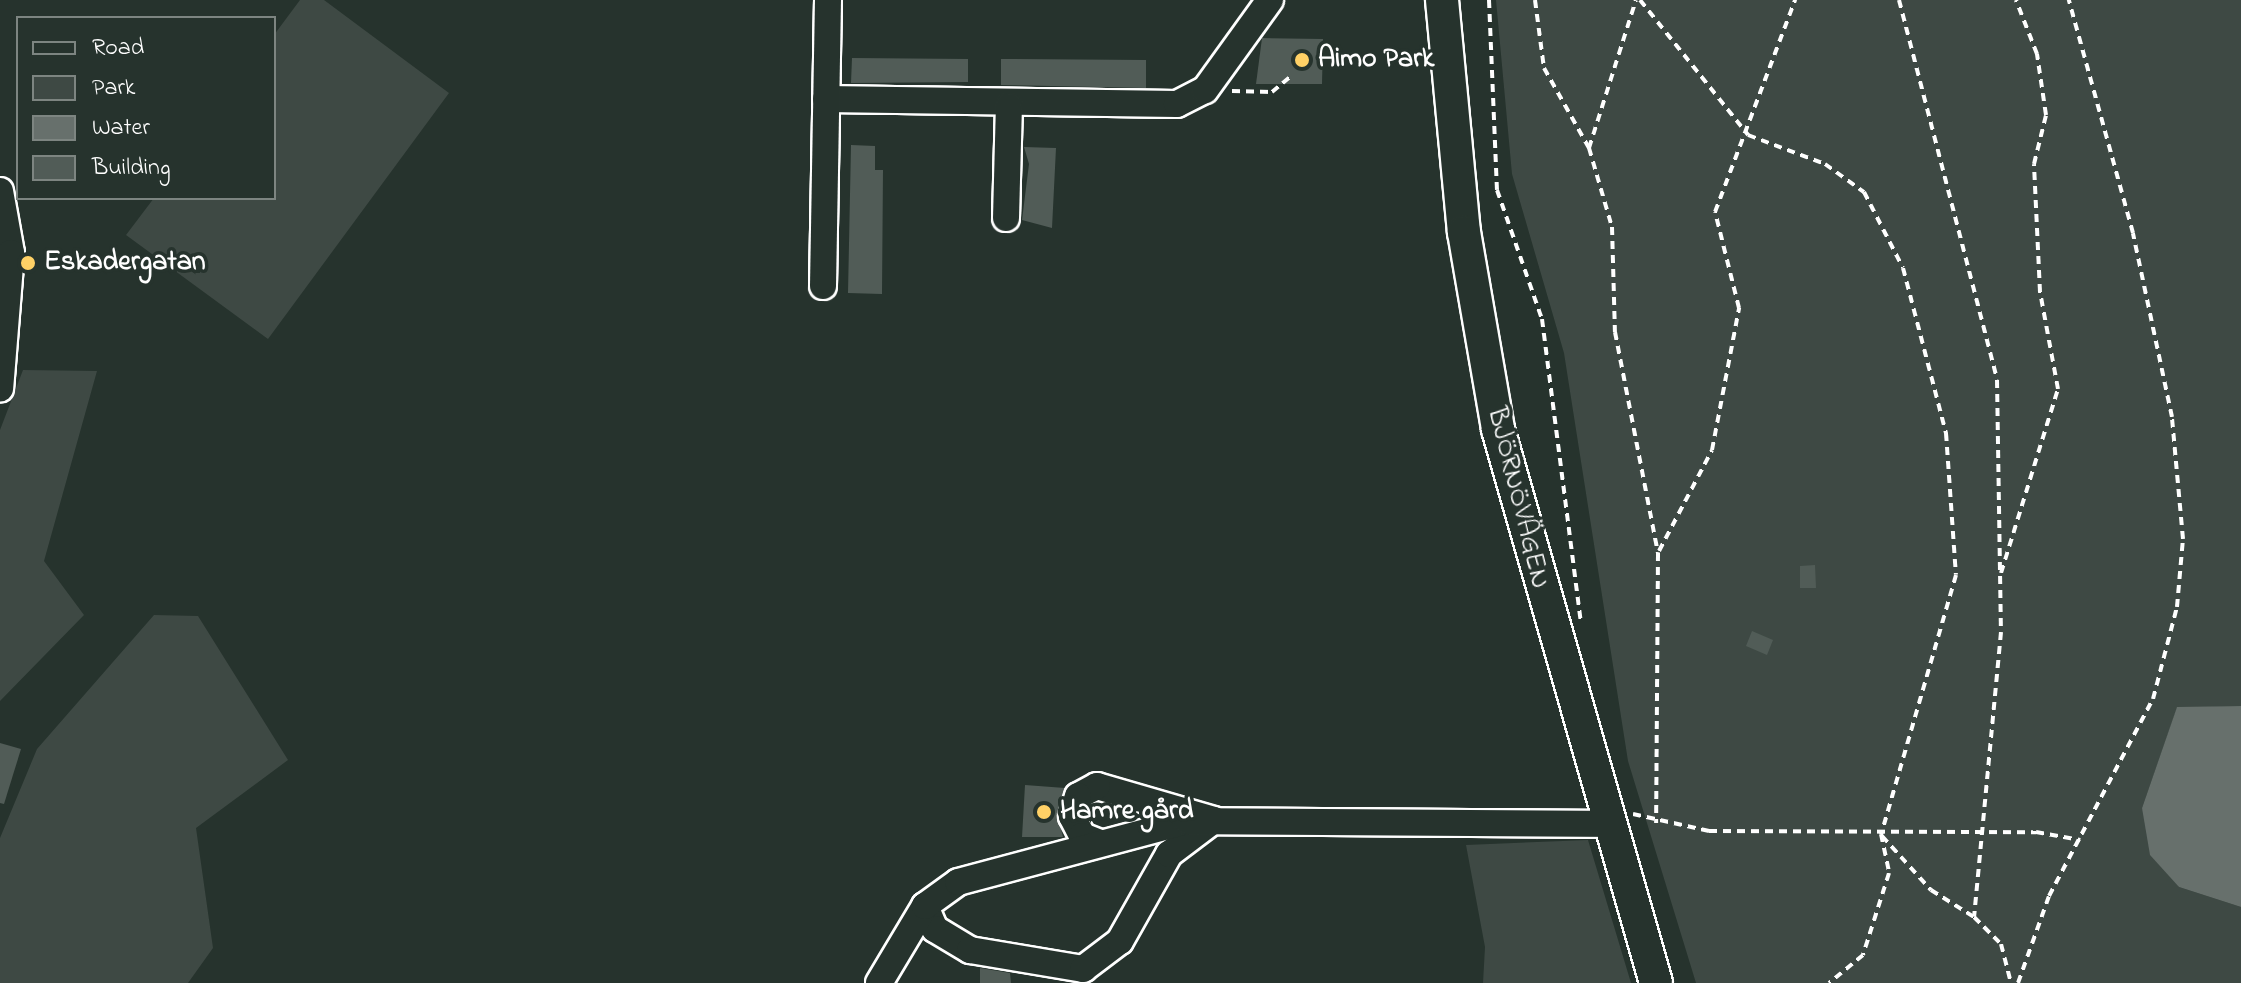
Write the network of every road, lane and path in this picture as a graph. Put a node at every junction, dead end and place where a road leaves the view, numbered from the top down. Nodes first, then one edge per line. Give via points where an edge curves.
1 (828, 0) edge
2 (1270, 0) edge
3 (1442, 0) edge
4 (1489, 0) edge
5 (1535, 0) edge
6 (1638, 0) edge
7 (1795, 0) edge
8 (1899, 0) edge
9 (2016, 0) edge
10 (2069, 0) edge
11 (1290, 77) dead end
12 (1205, 90) junction
13 (826, 99) junction
14 (1009, 106) junction
15 (1748, 135) junction
16 (1589, 148) junction
17 (0, 191) edge
18 (1006, 218) dead end
19 (823, 286) dead end
20 (4, 349) edge
21 (0, 389) edge
22 (1658, 553) junction
23 (2000, 577) junction
24 (1582, 627) dead end
25 (1214, 820) junction
26 (1619, 820) junction
27 (1656, 823) junction
28 (1881, 834) junction
29 (1979, 834) junction
30 (2080, 840) junction
31 (1098, 842) junction
32 (925, 906) junction
33 (1974, 917) junction
34 (1081, 976) edge
35 (879, 983) edge
36 (1656, 983) edge
37 (1829, 983) edge
38 (2011, 983) edge
39 (2018, 983) edge

1 - 13 street
2 - 12 street
3 - 26 main road, BJÖRNÖVÄGEN via 1448,102 1487,376
4 - 24 path via 1497,190 1542,319
5 - 16 path via 1544,68
6 - 15 path
6 - 16 path
7 - 15 path
8 - 23 path via 1997,380
9 - 23 path via 2037,54 2046,115 2034,164 2040,292 2058,389
10 - 30 path via 2162,371 2183,539 2177,607 2153,699
11 - 12 path via 1272,92
12 - 14 street via 1177,104
13 - 14 street
13 - 19 street
14 - 18 street
15 - 22 path via 1715,212 1739,308 1712,450
15 - 28 path via 1825,164 1864,192 1903,268 1946,433 1956,575
16 - 22 path via 1612,227 1615,332
17 - 20 street via 11,253
20 - 21 street
22 - 27 path
23 - 29 path
25 - 26 street
25 - 31 street
25 - 31 street via 1097,786 1078,796 1072,816 1082,836
25 - 34 street via 1169,854 1120,941
26 - 27 path
26 - 36 main road, BJÖRNÖVÄGEN
27 - 28 path
28 - 29 path
28 - 33 path via 1931,890
28 - 37 path via 1889,873 1863,955
29 - 30 path via 2036,832
29 - 33 path
30 - 39 path via 2049,896
31 - 32 street via 977,873
32 - 34 street via 935,929 970,950
32 - 35 street
33 - 38 path via 2001,944

